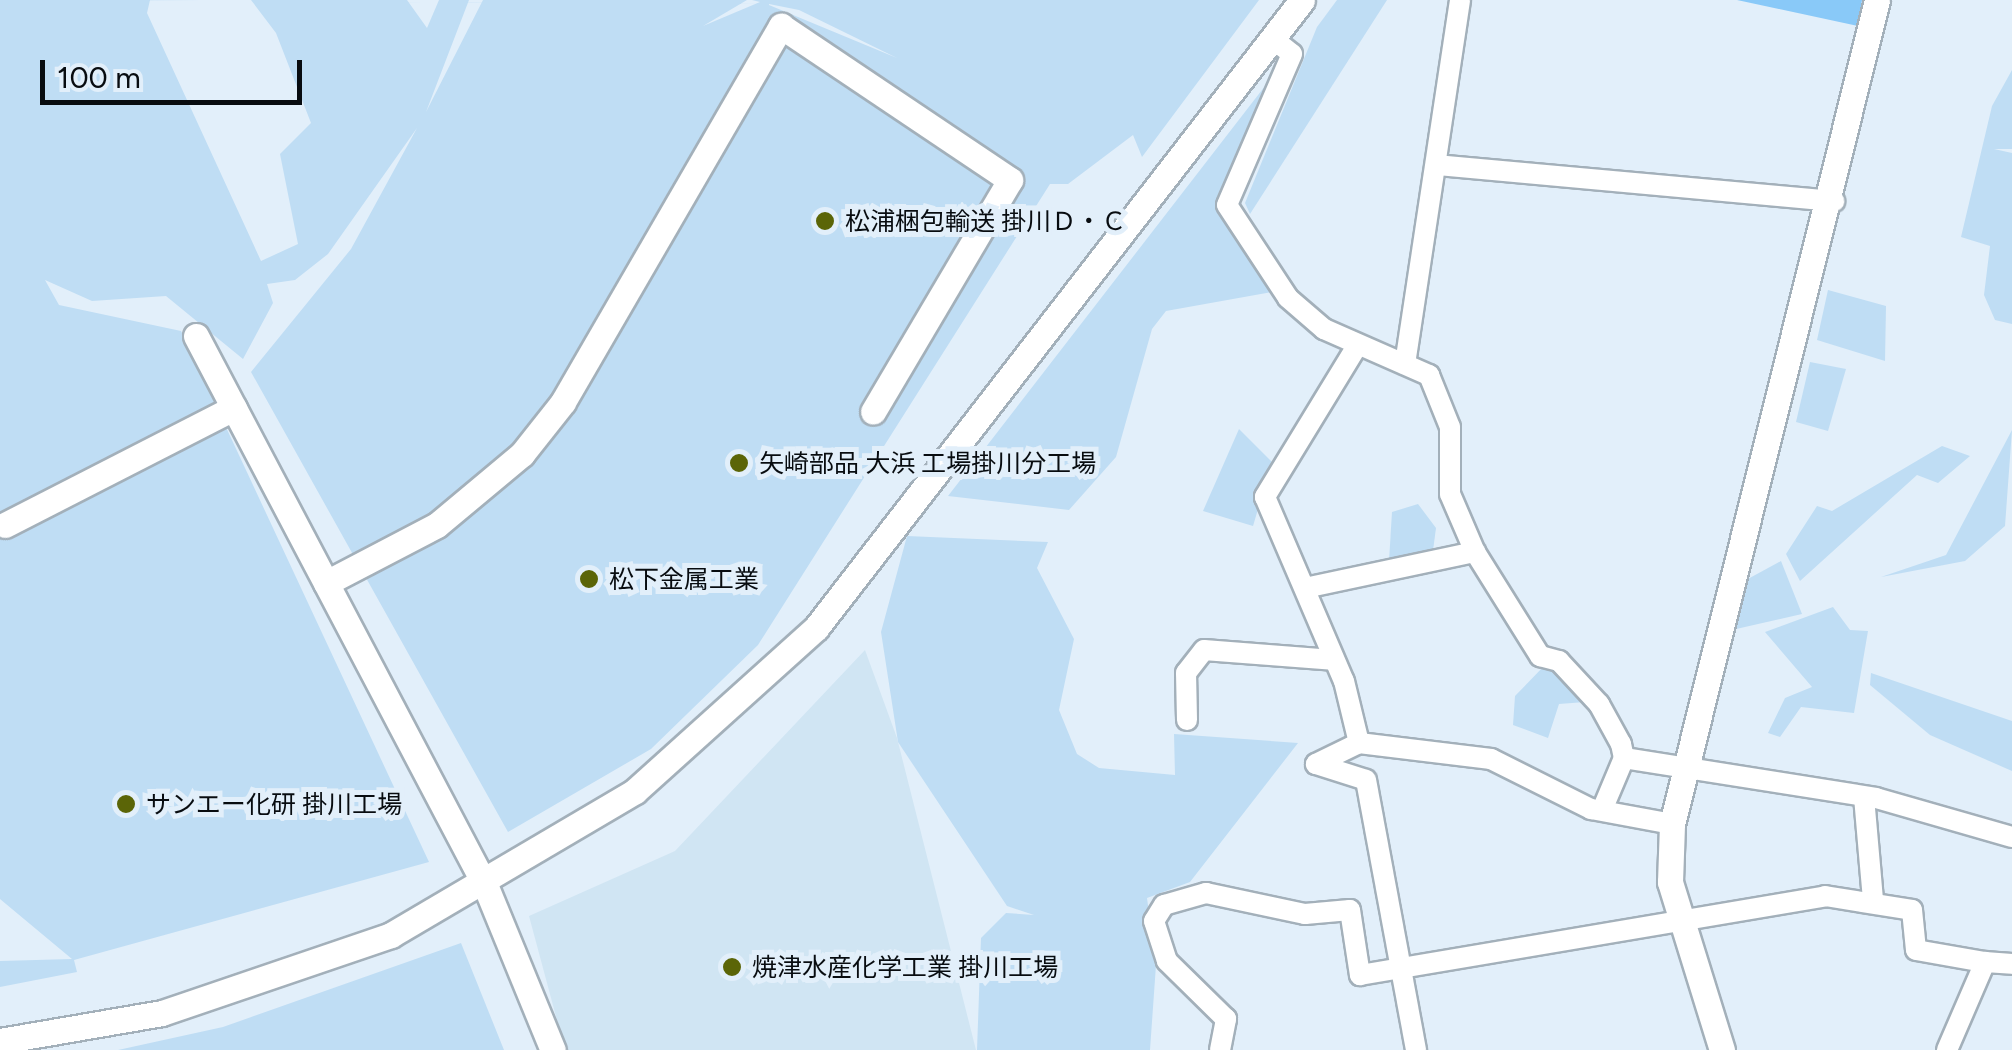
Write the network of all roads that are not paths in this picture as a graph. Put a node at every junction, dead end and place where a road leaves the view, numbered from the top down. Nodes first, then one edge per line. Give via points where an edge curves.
1 (1302, 0) edge
2 (1460, 0) edge
3 (1877, 0) edge
4 (1272, 39) junction
5 (1437, 164) junction
6 (1834, 201) junction
7 (196, 336) dead end
8 (1357, 346) junction
9 (1405, 364) junction
10 (234, 408) junction
11 (872, 412) dead end
12 (5, 525) dead end
13 (1476, 552) junction
14 (326, 583) junction
15 (1310, 587) junction
16 (1333, 660) junction
17 (1187, 720) dead end
18 (1359, 743) junction
19 (1624, 758) junction
20 (1687, 775) junction
21 (1864, 797) junction
22 (1602, 810) junction
23 (1672, 824) junction
24 (2012, 836) edge
25 (486, 886) junction
26 (1872, 900) junction
27 (1681, 922) junction
28 (1984, 962) junction
29 (2012, 964) edge
30 (1402, 969) junction
31 (0, 1041) edge
32 (553, 1050) edge
33 (1220, 1050) edge
34 (1416, 1050) edge
35 (1722, 1050) edge
36 (1947, 1050) edge

1 - 4 street
2 - 5 street
3 - 6 street
4 - 8 street via 1292,54 1227,205 1288,298
4 - 25 street via 816,628 635,792
5 - 6 street
5 - 9 street
6 - 20 street
7 - 10 street
8 - 9 street
8 - 15 street via 1265,497
9 - 13 street via 1429,375 1446,404 1450,494
10 - 12 street
10 - 14 street
11 - 14 street via 1010,180 781,26 564,402 522,454 437,525
13 - 15 street
13 - 19 street via 1540,656 1559,661 1599,704
14 - 25 street
15 - 16 street
16 - 17 street via 1204,650 1186,673
16 - 18 street
18 - 22 street via 1492,759
18 - 30 street via 1316,764 1366,780
19 - 20 street
19 - 22 street
20 - 21 street
20 - 23 street
21 - 24 street
21 - 26 street
22 - 23 street
23 - 27 street via 1670,882
25 - 31 street via 391,935 233,993
25 - 32 street
26 - 27 street via 1825,896
26 - 28 street via 1912,910 1916,950
27 - 30 street
27 - 35 street
28 - 29 street
28 - 36 street
30 - 33 street via 1360,975 1350,910 1305,914 1206,892 1164,905 1156,940 1226,1019
30 - 34 street

